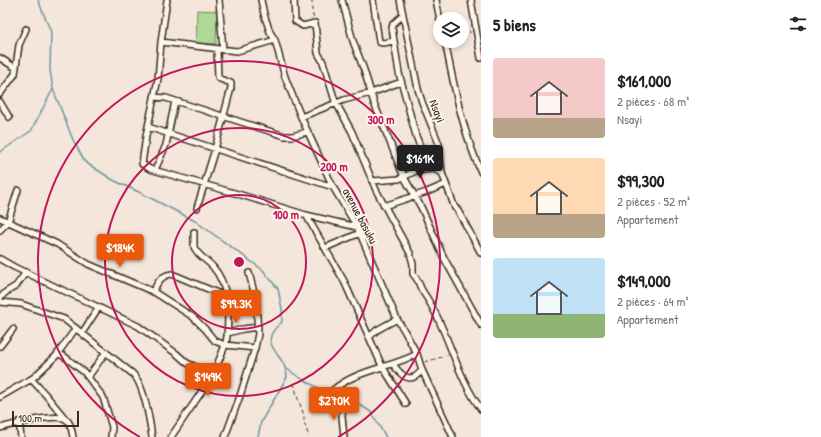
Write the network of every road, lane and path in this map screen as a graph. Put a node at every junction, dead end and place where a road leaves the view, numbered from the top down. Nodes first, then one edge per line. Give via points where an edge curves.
1 (167, 0) edge
2 (219, 0) edge
3 (261, 0) edge
4 (294, 0) edge
5 (312, 0) edge
6 (342, 0) edge
7 (373, 0) edge
8 (400, 0) edge
9 (436, 0) edge
10 (471, 0) edge
11 (438, 12) edge
12 (402, 16) junction
13 (315, 23) junction
14 (26, 29) dead end
15 (469, 32) edge
16 (476, 32) junction
17 (275, 40) junction
18 (394, 41) junction
19 (161, 42) junction
20 (446, 48) edge
21 (220, 50) junction
22 (0, 58) edge
23 (481, 58) edge
24 (16, 68) junction
25 (401, 82) junction
26 (371, 93) junction
27 (0, 94) edge
28 (154, 97) junction
29 (175, 101) junction
30 (0, 102) edge
31 (337, 103) junction
32 (8, 117) dead end
33 (224, 117) junction
34 (301, 117) junction
35 (148, 127) junction
36 (307, 132) junction
37 (168, 134) junction
38 (215, 149) junction
39 (432, 169) junction
40 (155, 170) junction
41 (481, 172) edge
42 (442, 173) junction
43 (404, 177) junction
44 (372, 181) junction
45 (204, 184) junction
46 (446, 184) junction
47 (333, 187) junction
48 (18, 190) dead end
49 (414, 196) junction
50 (384, 206) junction
51 (197, 208) dead end
52 (306, 215) junction
53 (0, 218) edge
54 (8, 222) junction
55 (357, 227) junction
56 (0, 230) edge
57 (194, 232) dead end
58 (360, 233) junction
59 (325, 248) junction
60 (481, 253) edge
61 (0, 259) edge
62 (26, 272) junction
63 (249, 273) dead end
64 (152, 292) junction
65 (0, 298) edge
66 (226, 300) junction
67 (0, 302) edge
68 (99, 307) junction
69 (397, 319) junction
70 (481, 325) edge
71 (258, 327) junction
72 (76, 328) junction
73 (13, 329) dead end
74 (228, 333) junction
75 (82, 334) junction
76 (369, 337) junction
77 (225, 345) junction
78 (0, 346) edge
79 (255, 348) junction
80 (106, 352) junction
81 (58, 353) junction
82 (452, 353) junction
83 (417, 354) junction
84 (392, 364) junction
85 (420, 364) junction
86 (382, 366) junction
87 (422, 370) junction
88 (213, 375) junction
89 (88, 377) junction
90 (31, 379) junction
91 (294, 383) dead end
92 (333, 390) dead end
93 (0, 397) edge
94 (343, 404) dead end
95 (406, 404) dead end
96 (481, 409) edge
97 (60, 415) junction
98 (20, 422) junction
99 (0, 428) edge
100 (21, 437) edge
101 (73, 437) edge
102 (111, 437) edge
103 (152, 437) edge
104 (171, 437) edge
105 (225, 437) edge
106 (310, 437) edge
107 (344, 437) edge
108 (453, 437) edge

1 - 19 street
2 - 21 street
3 - 17 street, avenue basuku via 270,32
4 - 13 street via 295,21 303,26
5 - 13 path
6 - 26 street
7 - 18 street via 379,42
8 - 12 street, Nsayi
9 - 11 street
10 - 16 street
12 - 18 street via 392,26
12 - 42 street, Nsayi via 422,102 440,149
13 - 31 street via 318,53
14 - 24 street via 19,46
15 - 16 path
16 - 23 street
17 - 21 street via 237,51
17 - 34 street, avenue basuku via 285,78
18 - 25 street
19 - 21 street
19 - 28 street
20 - 41 street via 462,119
21 - 33 street via 218,77 231,84
22 - 24 street
24 - 27 street via 15,74
25 - 26 street
25 - 39 street via 416,136
26 - 31 street
26 - 43 street
28 - 29 street
28 - 35 street
29 - 33 street
29 - 37 street
30 - 32 street
31 - 34 street
31 - 44 street
33 - 36 street via 285,136
33 - 38 street
34 - 36 street, avenue basuku
35 - 37 street
35 - 40 street via 142,164
36 - 47 street, avenue basuku
37 - 38 street
37 - 40 street
38 - 45 street
38 - 47 street
39 - 42 street
39 - 43 street via 416,171
40 - 45 street
42 - 46 street, Nsayi
43 - 44 street
43 - 49 street
44 - 50 street
45 - 51 street
45 - 52 street
46 - 49 street
46 - 60 street, Nsayi via 455,208
47 - 55 street, avenue basuku
48 - 54 street
49 - 50 street
49 - 70 street
50 - 82 street via 410,253 413,274 419,281
52 - 55 street
52 - 59 street
53 - 54 street
54 - 56 street
54 - 64 street via 57,244 88,264
55 - 58 street, avenue basuku
57 - 66 street via 194,247 220,277 226,290
58 - 59 street
58 - 69 street, avenue basuku
59 - 76 street via 344,281
61 - 62 street
62 - 65 street via 16,286
62 - 68 street
63 - 71 street via 256,300
64 - 66 street via 161,278 172,274 220,294
64 - 77 street via 193,317 212,338
66 - 74 street
67 - 72 street via 21,304 64,319
68 - 75 street
68 - 88 street via 138,326 187,363
69 - 76 street
69 - 83 street, avenue basuku
71 - 74 street
71 - 79 street
72 - 75 street
72 - 81 street
73 - 78 street
74 - 77 street
75 - 80 street
76 - 86 street
77 - 79 street
77 - 88 street
79 - 105 street
80 - 89 street
80 - 103 street via 138,380 148,412
81 - 89 street
81 - 90 street
82 - 85 path
82 - 96 street via 468,390
83 - 84 street
83 - 85 street, avenue basuku
84 - 86 street
84 - 87 street via 406,377 415,377
85 - 87 street, avenue basuku
86 - 92 street via 354,377
86 - 95 street
87 - 108 street, avenue basuku
88 - 104 street
89 - 102 street via 104,399 111,424
90 - 93 street
90 - 97 street
91 - 106 path
94 - 107 street
97 - 98 street
97 - 101 street via 69,422
98 - 99 street
98 - 100 street

